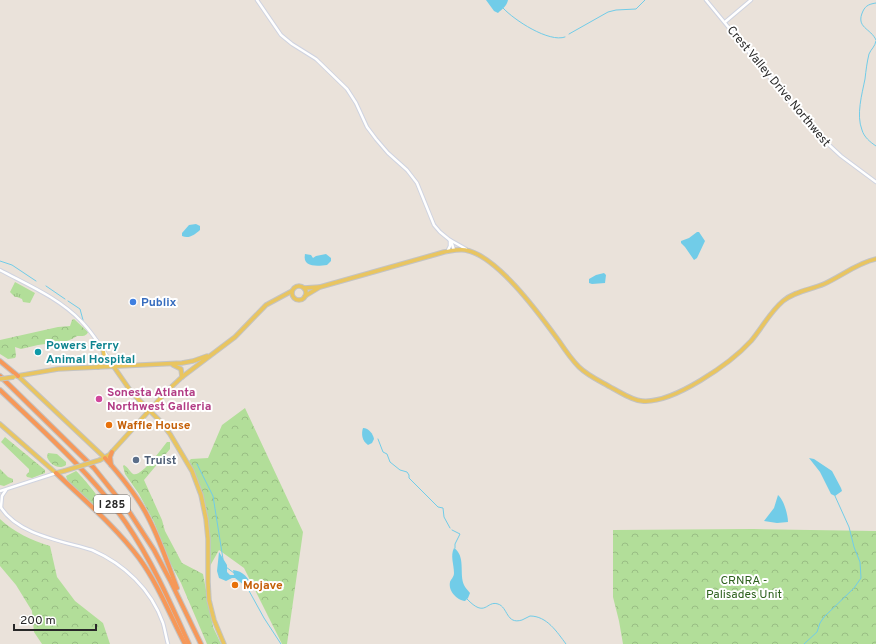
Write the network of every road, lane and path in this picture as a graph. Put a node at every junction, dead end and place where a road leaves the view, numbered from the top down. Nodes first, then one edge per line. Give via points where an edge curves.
1 (257, 0) edge
2 (706, 0) edge
3 (751, 0) edge
4 (725, 22) junction
5 (876, 182) edge
6 (450, 239) junction
7 (454, 250) junction
8 (468, 251) junction
9 (447, 252) junction
10 (876, 259) edge
11 (0, 270) edge
12 (320, 287) junction
13 (304, 288) junction
14 (292, 291) junction
15 (306, 296) junction
16 (293, 297) junction
17 (276, 300) junction
18 (103, 350) junction
19 (211, 354) junction
20 (0, 361) edge
21 (170, 364) junction
22 (114, 367) junction
23 (97, 368) junction
24 (16, 376) junction
25 (182, 377) junction
26 (0, 378) edge
27 (0, 390) edge
28 (150, 410) junction
29 (0, 424) edge
30 (112, 452) junction
31 (102, 459) junction
32 (111, 465) junction
33 (56, 473) junction
34 (7, 488) junction
35 (0, 491) edge
36 (0, 508) edge
37 (185, 609) junction
38 (168, 644) edge
39 (185, 644) edge
40 (190, 644) edge
41 (201, 644) edge
42 (224, 644) edge

1 - 6 street via 286,40 316,59 347,89 376,139 414,178 434,225
2 - 4 street, Crest Valley Drive Northwest
3 - 4 street
4 - 5 street, Crest Valley Drive Northwest via 818,134 841,156
6 - 7 street
6 - 8 street
6 - 9 street
7 - 8 main road
7 - 9 main road
8 - 10 main road via 490,263 508,279 581,369 629,397 643,401 659,400 674,394 722,366 750,342 773,311 789,297
9 - 12 main road
11 - 18 street via 68,309 88,328
12 - 13 main road
12 - 15 main road
13 - 14 main road via 297,286
13 - 15 main road
14 - 16 main road
14 - 17 main road
15 - 16 main road via 300,300
16 - 17 main road
17 - 19 main road via 260,310 235,337
18 - 22 street
18 - 23 main road via 105,360
19 - 21 main road via 193,361
19 - 25 main road
20 - 24 highway
21 - 22 main road
21 - 25 main road via 180,368
22 - 23 main road
22 - 28 main road via 132,393
23 - 24 main road via 49,370
24 - 26 main road, bridge
24 - 31 main road
25 - 28 main road
26 - 37 highway, I 285 via 94,468 119,498 154,550
27 - 40 highway, I 285 via 85,473 118,512 148,559
28 - 30 main road
28 - 42 main road via 179,447 200,491 207,528 209,600
29 - 33 main road
30 - 31 main road
30 - 32 highway
31 - 32 highway
31 - 33 main road, bridge
32 - 37 highway via 148,517
33 - 34 street
33 - 39 highway via 140,559
34 - 35 street
34 - 36 street via 2,496
36 - 38 street via 31,531 92,550 122,568 138,582 152,600 163,624
37 - 41 highway, I 285

